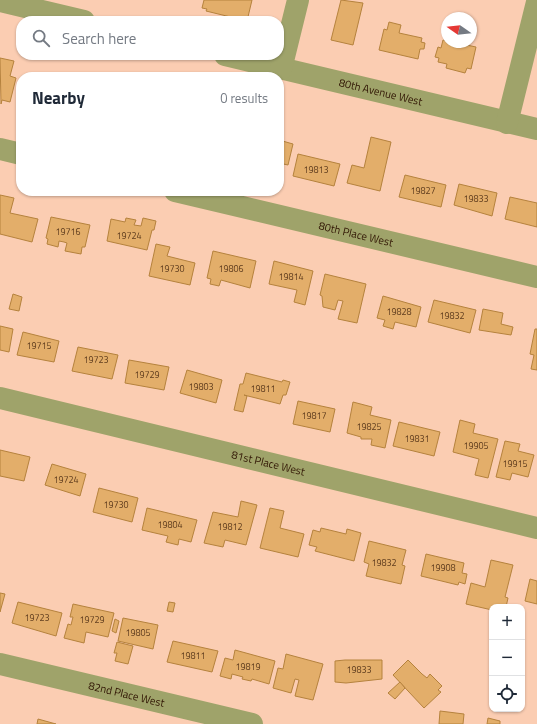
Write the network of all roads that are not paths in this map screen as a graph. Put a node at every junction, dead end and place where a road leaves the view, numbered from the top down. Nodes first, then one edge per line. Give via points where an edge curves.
1 (0, 0) edge
2 (298, 0) edge
3 (537, 2) edge
4 (64, 16) edge
5 (284, 57) edge
6 (244, 60) edge
7 (283, 60) edge
8 (281, 69) junction
9 (507, 122) junction
10 (537, 129) edge
11 (0, 149) edge
12 (16, 153) edge
13 (196, 196) edge
14 (537, 277) edge
15 (0, 398) edge
16 (537, 528) edge
17 (0, 664) edge
18 (204, 718) edge
19 (252, 724) edge

1 - 4 street
2 - 5 street
3 - 9 street
6 - 8 street, 80th Avenue West
7 - 8 street
8 - 9 street, 80th Avenue West
9 - 10 street, 80th Avenue West
11 - 12 street
13 - 14 street, 80th Place West
15 - 16 street, 81st Place West
17 - 18 street, 82nd Place West
18 - 19 street, 82nd Place West

